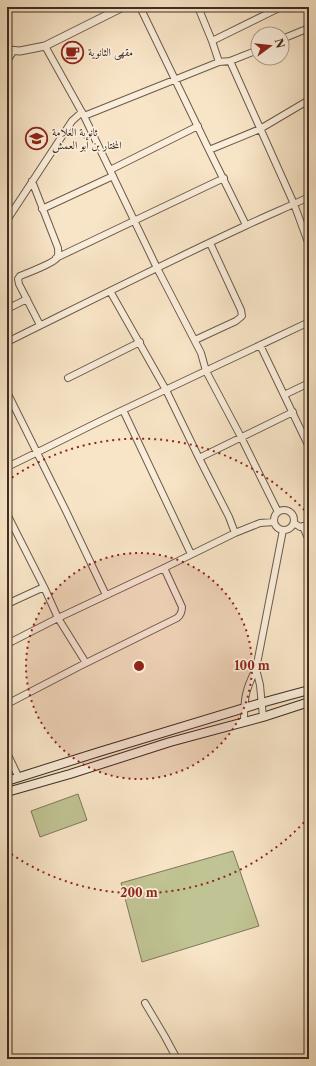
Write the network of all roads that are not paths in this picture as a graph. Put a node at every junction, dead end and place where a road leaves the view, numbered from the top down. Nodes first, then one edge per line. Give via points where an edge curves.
1 (123, 7) edge
2 (140, 7) edge
3 (198, 7) edge
4 (281, 7) edge
5 (309, 28) edge
6 (290, 36) edge
7 (212, 41) junction
8 (44, 46) junction
9 (10, 50) edge
10 (250, 53) edge
11 (7, 61) edge
12 (230, 61) junction
13 (219, 62) junction
14 (175, 80) junction
15 (309, 100) edge
16 (83, 114) junction
17 (198, 126) junction
18 (260, 129) junction
19 (209, 150) junction
20 (111, 173) junction
21 (224, 178) junction
22 (32, 181) junction
23 (309, 197) edge
24 (294, 204) junction
25 (42, 209) junction
26 (7, 220) edge
27 (135, 221) junction
28 (246, 225) junction
29 (306, 227) edge
30 (210, 243) junction
31 (309, 245) edge
32 (56, 258) junction
33 (157, 268) junction
34 (110, 291) junction
35 (27, 299) junction
36 (7, 309) edge
37 (309, 322) edge
38 (40, 325) junction
39 (195, 340) junction
40 (7, 342) edge
41 (140, 342) junction
42 (260, 345) junction
43 (206, 371) junction
44 (68, 378) dead end
45 (309, 383) edge
46 (166, 390) junction
47 (7, 392) edge
48 (284, 395) junction
49 (124, 410) junction
50 (292, 412) junction
51 (241, 437) junction
52 (309, 447) edge
53 (37, 453) junction
54 (199, 458) junction
55 (7, 467) edge
56 (278, 512) junction
57 (7, 514) edge
58 (274, 522) junction
59 (294, 523) junction
60 (306, 526) edge
61 (283, 530) junction
62 (235, 533) junction
63 (309, 540) edge
64 (191, 554) junction
65 (164, 568) junction
66 (44, 587) junction
67 (106, 595) junction
68 (7, 604) edge
69 (58, 618) junction
70 (7, 644) edge
71 (86, 663) junction
72 (256, 670) junction
73 (309, 690) edge
74 (309, 702) edge
75 (261, 703) junction
76 (7, 704) edge
77 (244, 708) junction
78 (263, 717) junction
79 (244, 722) junction
80 (7, 753) edge
81 (19, 778) junction
82 (7, 781) edge
83 (7, 792) edge
84 (145, 1003) dead end
85 (177, 1059) edge

1 - 8 street
2 - 14 street
3 - 7 street
4 - 7 street
5 - 6 street
7 - 13 street
8 - 9 street
8 - 16 street
9 - 11 street
10 - 12 street
12 - 13 street
12 - 18 street
13 - 14 street
14 - 16 street
14 - 17 street
15 - 18 street
16 - 20 street
16 - 22 street via 72,121
17 - 19 street
17 - 20 street
18 - 19 street
18 - 24 street
19 - 21 street
20 - 25 street
20 - 27 street
21 - 27 street
21 - 28 street
22 - 25 street
22 - 26 street
23 - 24 street
24 - 28 street
24 - 29 street
25 - 32 street via 58,248
27 - 32 street
27 - 33 street
28 - 30 street
29 - 31 street
30 - 33 street
30 - 39 street via 242,316
32 - 35 street via 20,276 19,284
33 - 34 street
33 - 39 street
34 - 38 street
34 - 41 street
35 - 36 street
35 - 38 street
37 - 42 street
38 - 40 street
39 - 43 street
41 - 44 street
41 - 46 street
42 - 43 street
42 - 48 street
43 - 46 street
43 - 51 street
45 - 48 street
46 - 49 street
46 - 54 street
47 - 53 street
48 - 50 street
49 - 53 street
49 - 64 street
50 - 51 street
50 - 52 street
51 - 54 street
51 - 56 street
53 - 55 street
53 - 67 street
54 - 62 street
56 - 58 street via 274,516
56 - 59 street via 287,510 292,513
57 - 66 street
58 - 61 street
58 - 62 street via 260,523
59 - 60 street via 298,527
59 - 61 street via 292,527
60 - 63 street
61 - 72 street
62 - 64 street
64 - 65 street
65 - 67 street
65 - 71 street via 182,607 180,616
66 - 68 street
66 - 69 street
67 - 69 street
69 - 70 street
69 - 71 street
71 - 76 street
72 - 75 street
72 - 77 street via 248,684
73 - 75 main road
74 - 78 main road
75 - 77 main road
75 - 78 street
77 - 79 street
77 - 81 main road
78 - 79 main road
79 - 83 main road
80 - 81 street
81 - 82 main road
84 - 85 street

